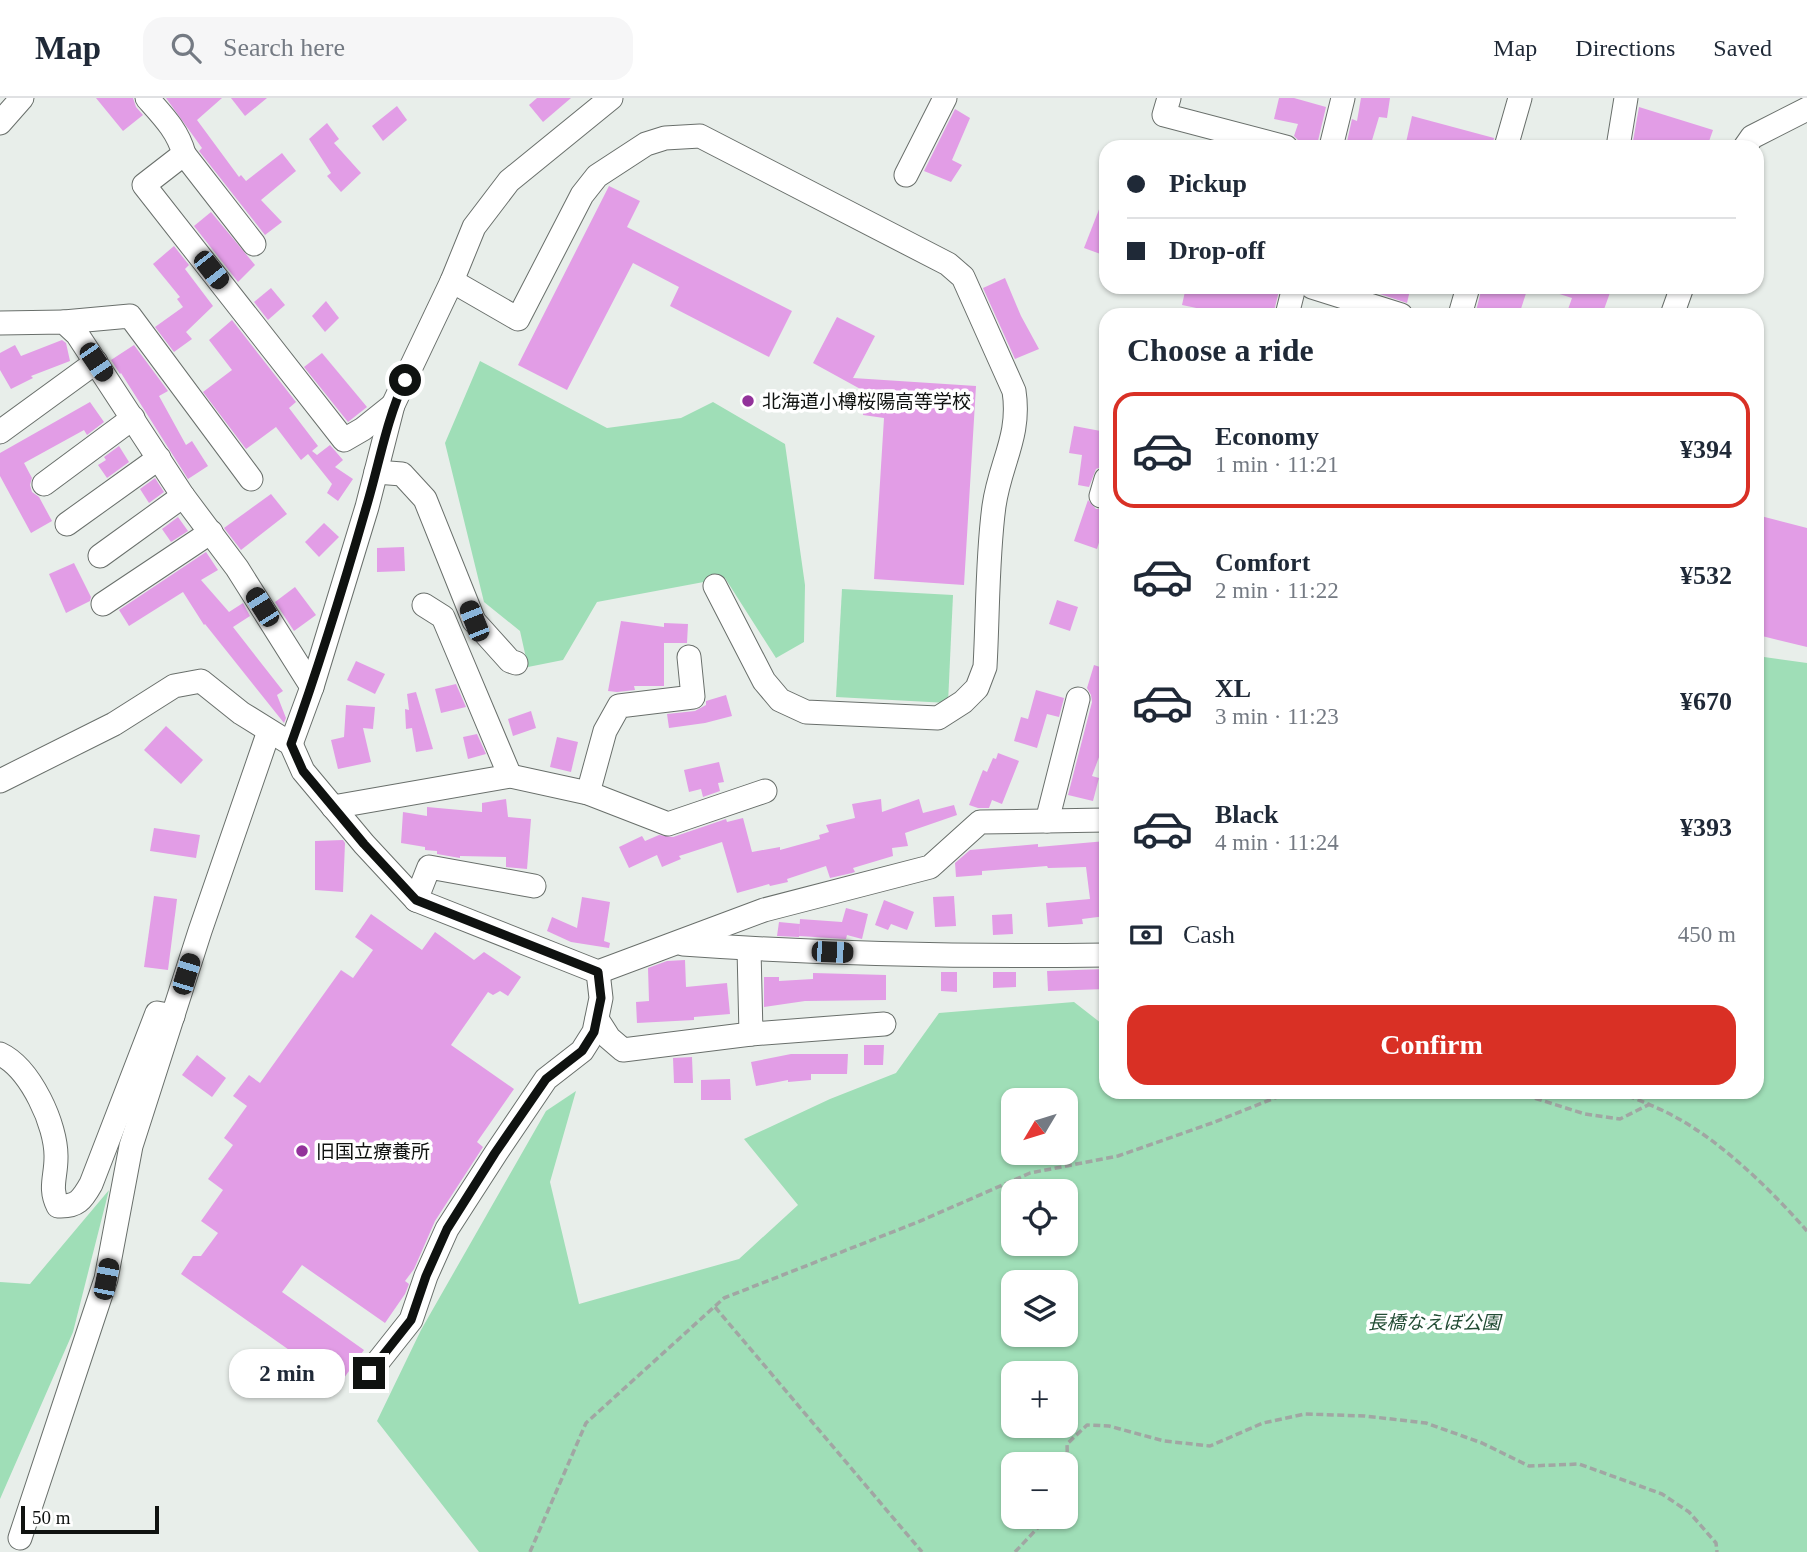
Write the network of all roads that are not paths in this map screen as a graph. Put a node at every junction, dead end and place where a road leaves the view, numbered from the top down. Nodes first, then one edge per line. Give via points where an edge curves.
1 (22, 98) edge
2 (611, 98) edge
3 (945, 98) edge
4 (1169, 98) edge
5 (1343, 98) edge
6 (1520, 98) edge
7 (1626, 98) edge
8 (162, 103) edge
9 (1807, 109) edge
10 (0, 123) edge
11 (1259, 140) edge
12 (1333, 140) edge
13 (1508, 140) edge
14 (1619, 140) edge
15 (1750, 140) edge
16 (184, 155) junction
17 (906, 175) dead end
18 (254, 244) dead end
19 (452, 281) junction
20 (1334, 294) edge
21 (1379, 308) edge
22 (64, 322) junction
23 (0, 323) edge
24 (96, 362) junction
25 (393, 405) junction
26 (133, 418) junction
27 (0, 432) edge
28 (159, 458) junction
29 (376, 472) junction
30 (251, 480) dead end
31 (44, 484) dead end
32 (183, 496) junction
33 (67, 524) dead end
34 (211, 532) junction
35 (100, 556) dead end
36 (715, 586) dead end
37 (103, 604) dead end
38 (424, 606) dead end
39 (689, 657) dead end
40 (516, 663) dead end
41 (312, 687) junction
42 (1078, 699) dead end
43 (269, 731) junction
44 (291, 744) junction
45 (510, 776) junction
46 (0, 781) edge
47 (765, 791) dead end
48 (588, 793) junction
49 (333, 807) junction
50 (1099, 820) edge
51 (1047, 821) junction
52 (534, 886) dead end
53 (416, 900) junction
54 (673, 943) junction
55 (749, 949) junction
56 (1099, 955) edge
57 (598, 972) junction
58 (173, 1016) junction
59 (597, 1019) junction
60 (884, 1024) dead end
61 (751, 1034) junction
62 (0, 1054) edge
63 (369, 1373) dead end
64 (20, 1538) dead end

1 - 10 street
2 - 19 street via 509,181 474,227
3 - 17 street
4 - 11 street via 1164,115
5 - 12 street
6 - 13 street
7 - 14 street
8 - 16 street
9 - 15 street
16 - 18 street
16 - 25 street via 144,185 344,440
19 - 25 street
19 - 36 street via 518,319 582,195 597,176 646,144 700,136 948,264 963,277 1014,391 1017,411 994,504 985,667 976,688 938,718 806,712 780,701 764,681
20 - 21 street
22 - 23 street
22 - 24 street
22 - 30 street via 130,316
24 - 26 street
24 - 27 street
25 - 29 street
26 - 28 street
26 - 31 street
28 - 32 street
28 - 33 street
29 - 40 street via 402,474 425,499 474,621
29 - 41 street
32 - 34 street
32 - 35 street
34 - 37 street
34 - 41 street
38 - 45 street via 443,617
39 - 48 street via 693,697 619,706 605,731
41 - 44 street
42 - 51 street
43 - 44 street
43 - 46 street via 201,681 174,686 114,724
43 - 58 street
44 - 49 street via 303,771
45 - 48 street
45 - 49 street
47 - 48 street via 668,824
49 - 53 street
50 - 51 street
51 - 54 street via 980,822 930,867 764,910
52 - 53 street via 429,867
53 - 57 street
54 - 55 street
54 - 57 street
55 - 56 street via 971,957
55 - 61 street
57 - 59 street via 601,998
58 - 62 street via 158,1013 91,1184 83,1198 70,1206 58,1206 51,1193 57,1155 46,1111 12,1060
58 - 64 street via 131,1146 106,1279
59 - 61 street via 623,1050
59 - 63 street via 582,1051 546,1079 495,1153 447,1229 411,1320
60 - 61 street

